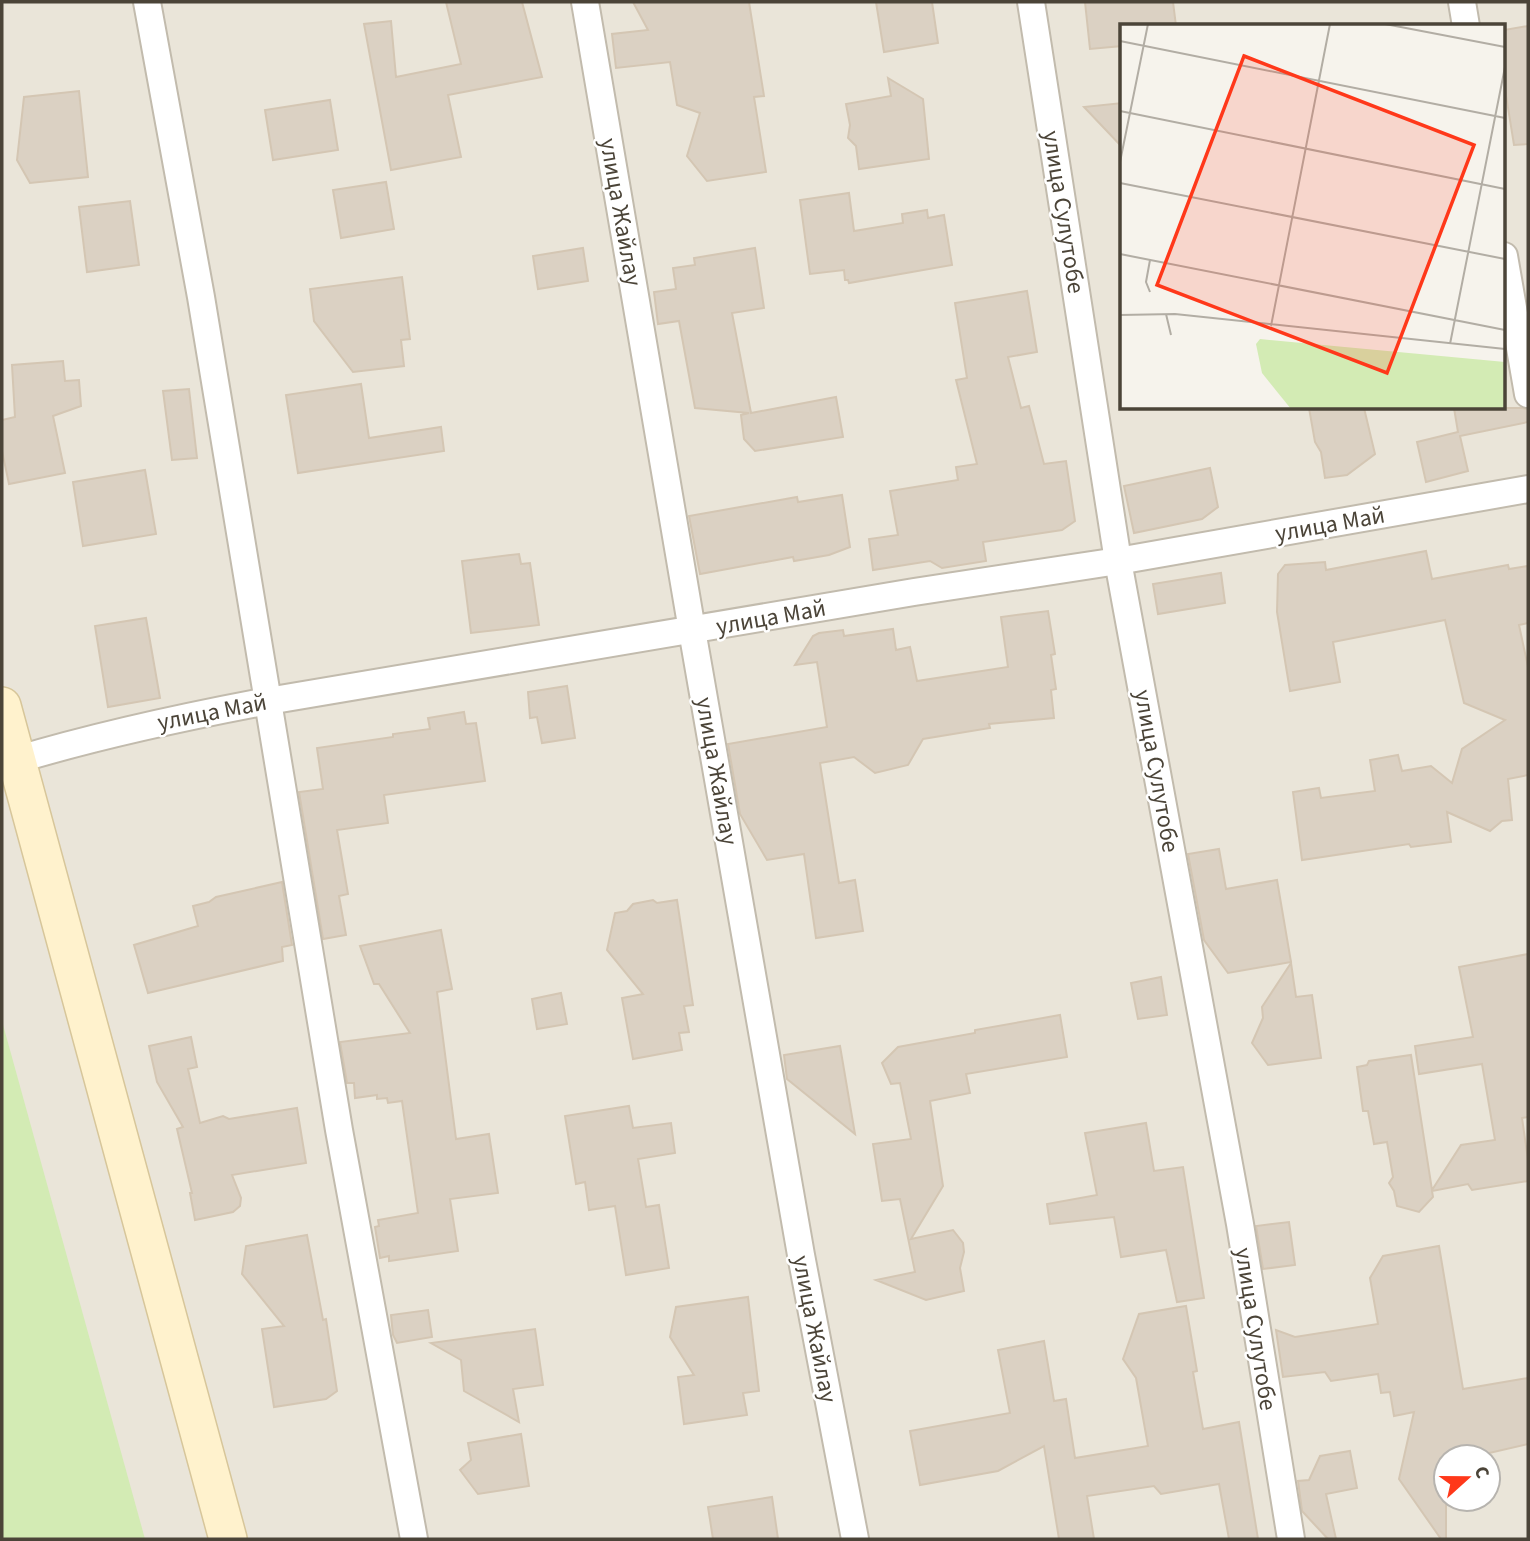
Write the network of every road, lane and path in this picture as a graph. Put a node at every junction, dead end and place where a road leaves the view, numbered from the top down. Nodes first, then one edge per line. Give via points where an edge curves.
1 (147, 2) edge
2 (585, 2) edge
3 (1031, 2) edge
4 (1462, 2) edge
5 (1466, 24) edge
6 (1506, 268) edge
7 (1528, 394) edge
8 (1528, 489) edge
9 (1118, 561) junction
10 (692, 630) junction
11 (268, 701) junction
12 (2, 706) edge
13 (16, 760) junction
14 (228, 1539) edge
15 (414, 1539) edge
16 (855, 1539) edge
17 (1291, 1539) edge

1 - 11 street
2 - 10 street, улица Жайлау
3 - 9 street, улица Сулутобе
4 - 5 street
6 - 7 street
8 - 9 street, улица Май
9 - 10 street, улица Май
9 - 17 street, улица Сулутобе via 1240,1224
10 - 11 street, улица Май
10 - 16 street, улица Жайлау
11 - 13 street, улица Май via 176,718
11 - 15 street via 339,1130
12 - 13 street
13 - 14 street

